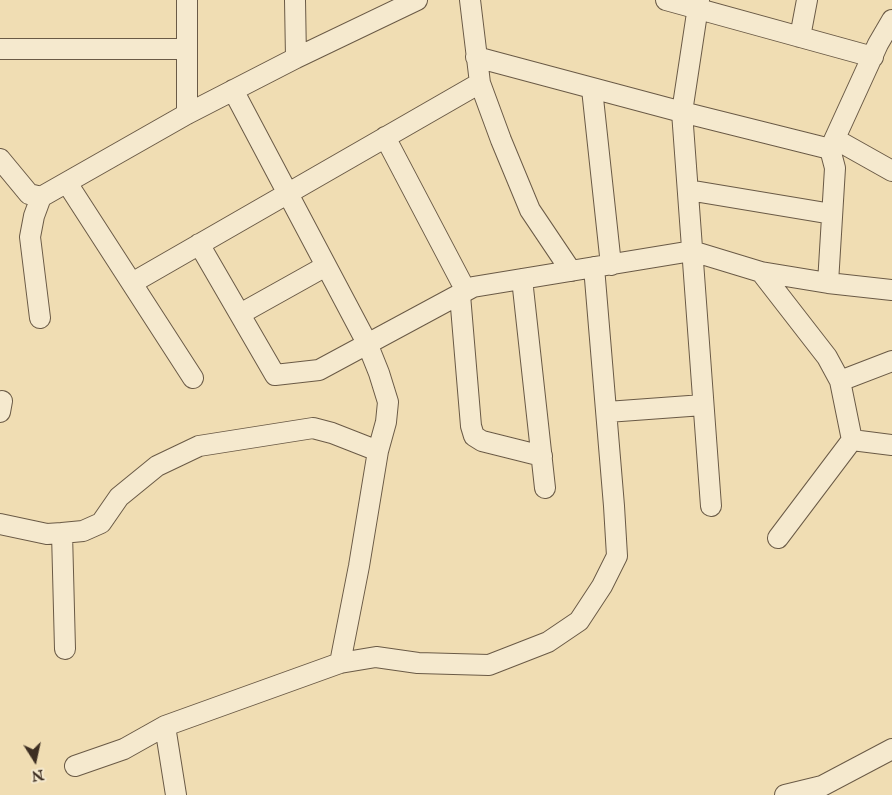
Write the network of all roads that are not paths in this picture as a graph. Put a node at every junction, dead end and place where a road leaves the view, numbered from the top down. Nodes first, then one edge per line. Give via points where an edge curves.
1 (187, 0) edge
2 (295, 0) edge
3 (417, 0) edge
4 (470, 0) edge
5 (666, 0) edge
6 (807, 0) edge
7 (699, 5) edge
8 (892, 20) edge
9 (800, 37) junction
10 (0, 49) edge
11 (187, 49) junction
12 (881, 51) edge
13 (476, 57) junction
14 (296, 58) junction
15 (480, 83) junction
16 (592, 89) junction
17 (233, 90) junction
18 (682, 112) junction
19 (187, 114) junction
20 (385, 138) junction
21 (832, 144) junction
22 (0, 159) edge
23 (892, 171) edge
24 (67, 183) junction
25 (688, 190) junction
26 (288, 193) junction
27 (41, 198) junction
28 (832, 214) junction
29 (199, 244) junction
30 (692, 251) junction
31 (326, 266) junction
32 (603, 266) junction
33 (571, 271) junction
34 (761, 272) junction
35 (522, 279) junction
36 (132, 283) junction
37 (828, 283) junction
38 (892, 290) edge
39 (463, 293) junction
40 (240, 314) junction
41 (40, 318) dead end
42 (367, 343) junction
43 (892, 361) edge
44 (193, 378) dead end
45 (840, 381) junction
46 (703, 405) junction
47 (607, 412) junction
48 (852, 440) junction
49 (892, 445) edge
50 (378, 451) junction
51 (542, 456) junction
52 (545, 488) dead end
53 (711, 506) dead end
54 (0, 524) edge
55 (62, 533) junction
56 (778, 538) dead end
57 (65, 650) dead end
58 (340, 663) junction
59 (165, 726) junction
60 (892, 749) edge
61 (75, 766) dead end
62 (176, 795) edge
63 (785, 795) edge

1 - 11 street
2 - 14 street
3 - 14 street
4 - 13 street
5 - 7 street
6 - 9 street
7 - 9 street
7 - 18 street
8 - 12 street
9 - 12 street
10 - 11 street
11 - 19 street
12 - 21 street
13 - 15 street
13 - 16 street
14 - 17 street
15 - 20 street
15 - 33 street via 530,210
16 - 18 street
16 - 32 street
17 - 19 street
17 - 26 street
18 - 21 street
18 - 25 street
19 - 24 street
20 - 26 street
20 - 39 street
21 - 23 street
21 - 28 street via 835,168
22 - 27 street via 29,194
24 - 27 street
24 - 36 street
25 - 28 street
25 - 30 street
26 - 29 street
26 - 31 street
27 - 41 street via 30,237
28 - 37 street
29 - 36 street
29 - 40 street
30 - 32 street
30 - 34 street
30 - 46 street
31 - 40 street
31 - 42 street
32 - 33 street
32 - 47 street
33 - 35 street
34 - 37 street
34 - 45 street
35 - 39 street via 473,287
35 - 51 street
36 - 44 street
37 - 38 street
39 - 42 street
39 - 51 street via 474,436 482,441
40 - 42 street via 276,375 319,370
42 - 50 street via 388,402
43 - 45 street
45 - 48 street
46 - 47 street
46 - 53 street
47 - 58 street via 617,556 602,586 578,621 548,642 489,666 418,663 376,657
48 - 49 street
48 - 56 street
50 - 55 street via 313,428 199,446 157,466 119,497 101,523 83,531
50 - 58 street
51 - 52 street
54 - 55 street via 46,534
55 - 57 street
58 - 59 street
59 - 61 street via 124,749
59 - 62 street
60 - 63 street via 822,786

